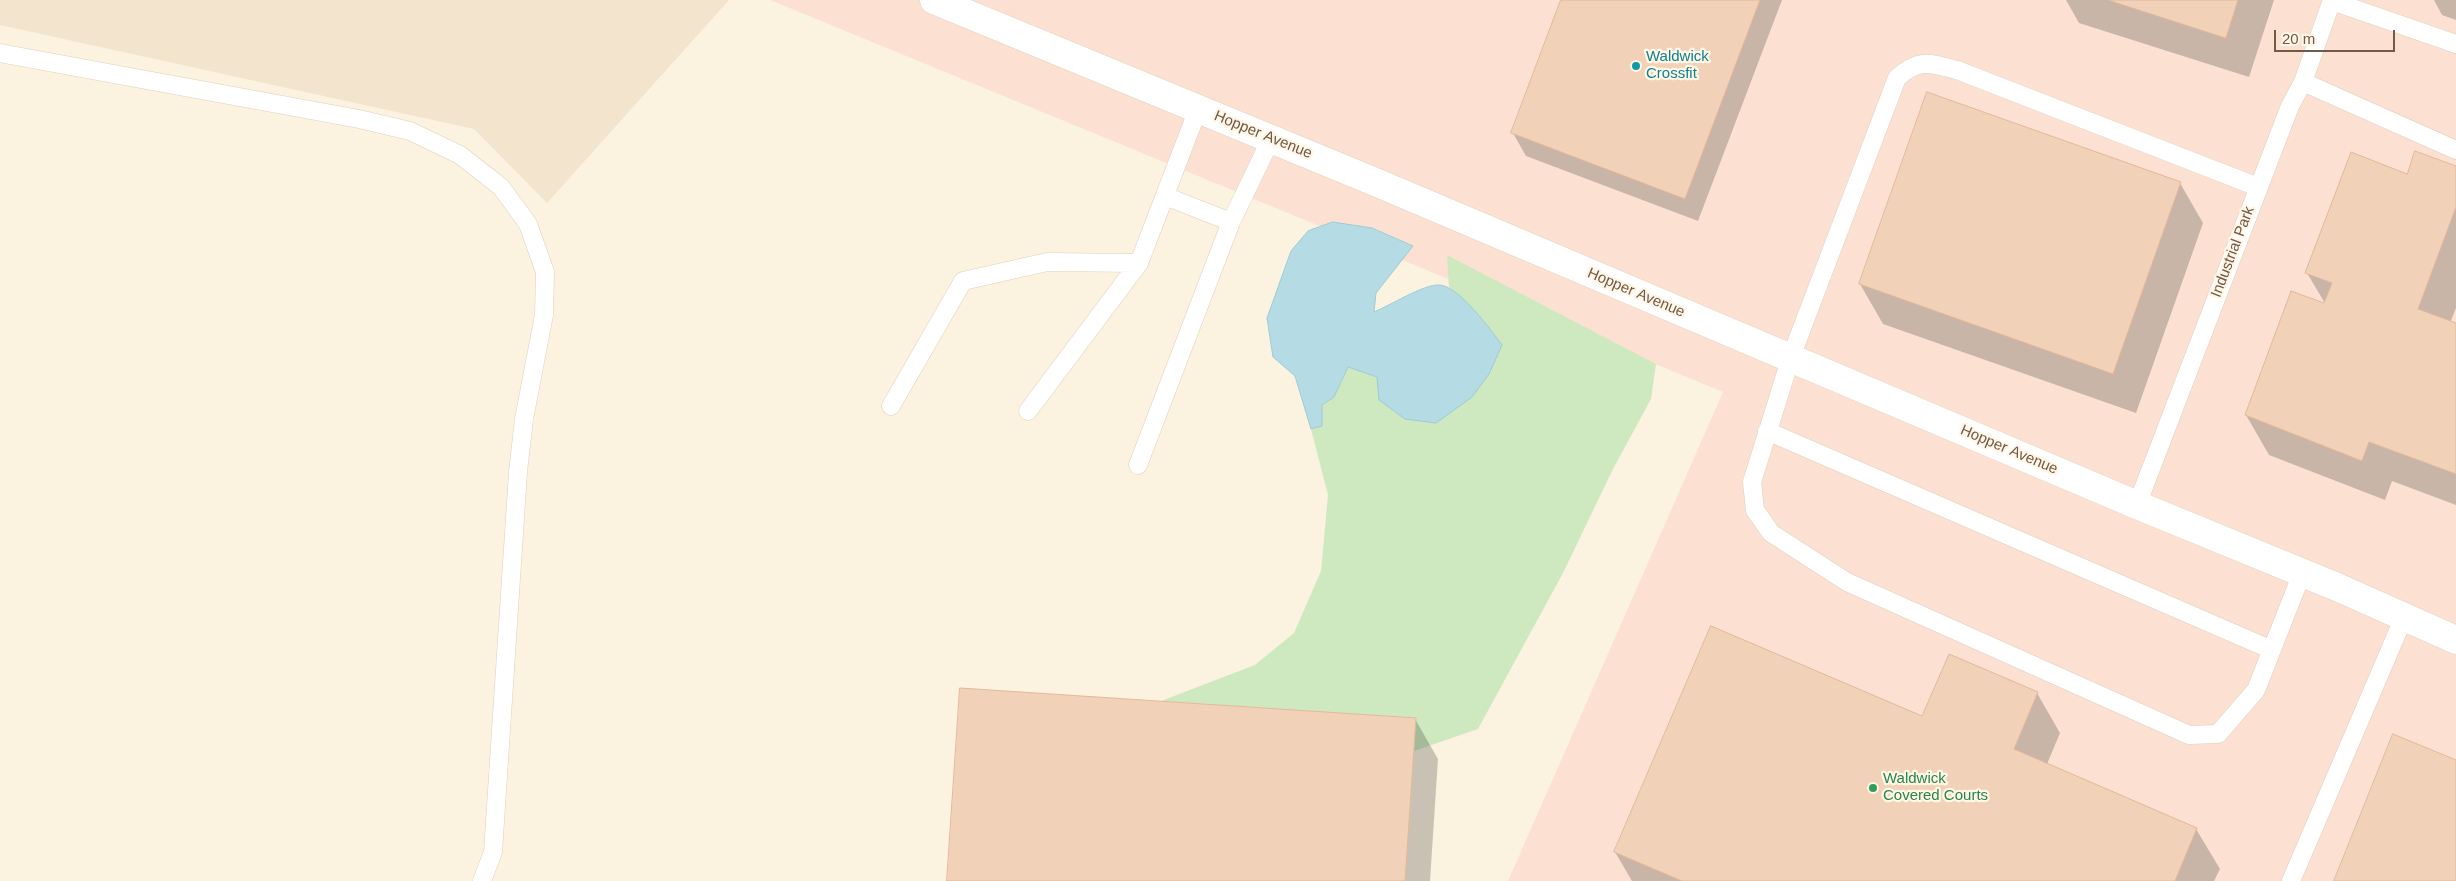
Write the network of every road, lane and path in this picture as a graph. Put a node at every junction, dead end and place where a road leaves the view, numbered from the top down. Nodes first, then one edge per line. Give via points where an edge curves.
1 (934, 0) edge
2 (2332, 0) edge
3 (2456, 44) edge
4 (0, 53) edge
5 (2303, 82) junction
6 (1198, 109) junction
7 (1271, 139) junction
8 (2456, 150) edge
9 (2258, 187) junction
10 (1165, 196) junction
11 (1231, 222) junction
12 (1139, 263) junction
13 (1791, 357) junction
14 (890, 406) dead end
15 (1028, 411) dead end
16 (1768, 431) junction
17 (1138, 465) dead end
18 (2137, 505) junction
19 (2302, 573) junction
20 (2404, 617) junction
21 (2456, 640) edge
22 (2272, 650) junction
23 (482, 881) edge
24 (2292, 881) edge

1 - 6 street, Hopper Avenue
2 - 3 lane
2 - 5 lane, Industrial Park
4 - 23 lane via 410,131 460,155 501,187 528,224 545,272 544,315 524,419 518,472 493,852
5 - 8 lane
5 - 9 lane, Industrial Park
6 - 7 street, Hopper Avenue
6 - 10 lane
7 - 11 lane
7 - 13 street, Hopper Avenue
9 - 13 lane via 1958,70 1931,63 1910,66 1897,78
9 - 18 lane, Industrial Park
10 - 11 lane
10 - 12 lane
11 - 17 lane
12 - 14 lane via 1047,262 963,281
12 - 15 lane
13 - 16 lane
13 - 18 street, Hopper Avenue
16 - 22 lane
16 - 22 lane via 1752,482 1755,510 1771,533 1847,582 2190,735 2218,734 2256,690
18 - 19 street, Hopper Avenue
19 - 20 street, Hopper Avenue
19 - 22 lane
20 - 21 street, Hopper Avenue
20 - 24 lane

